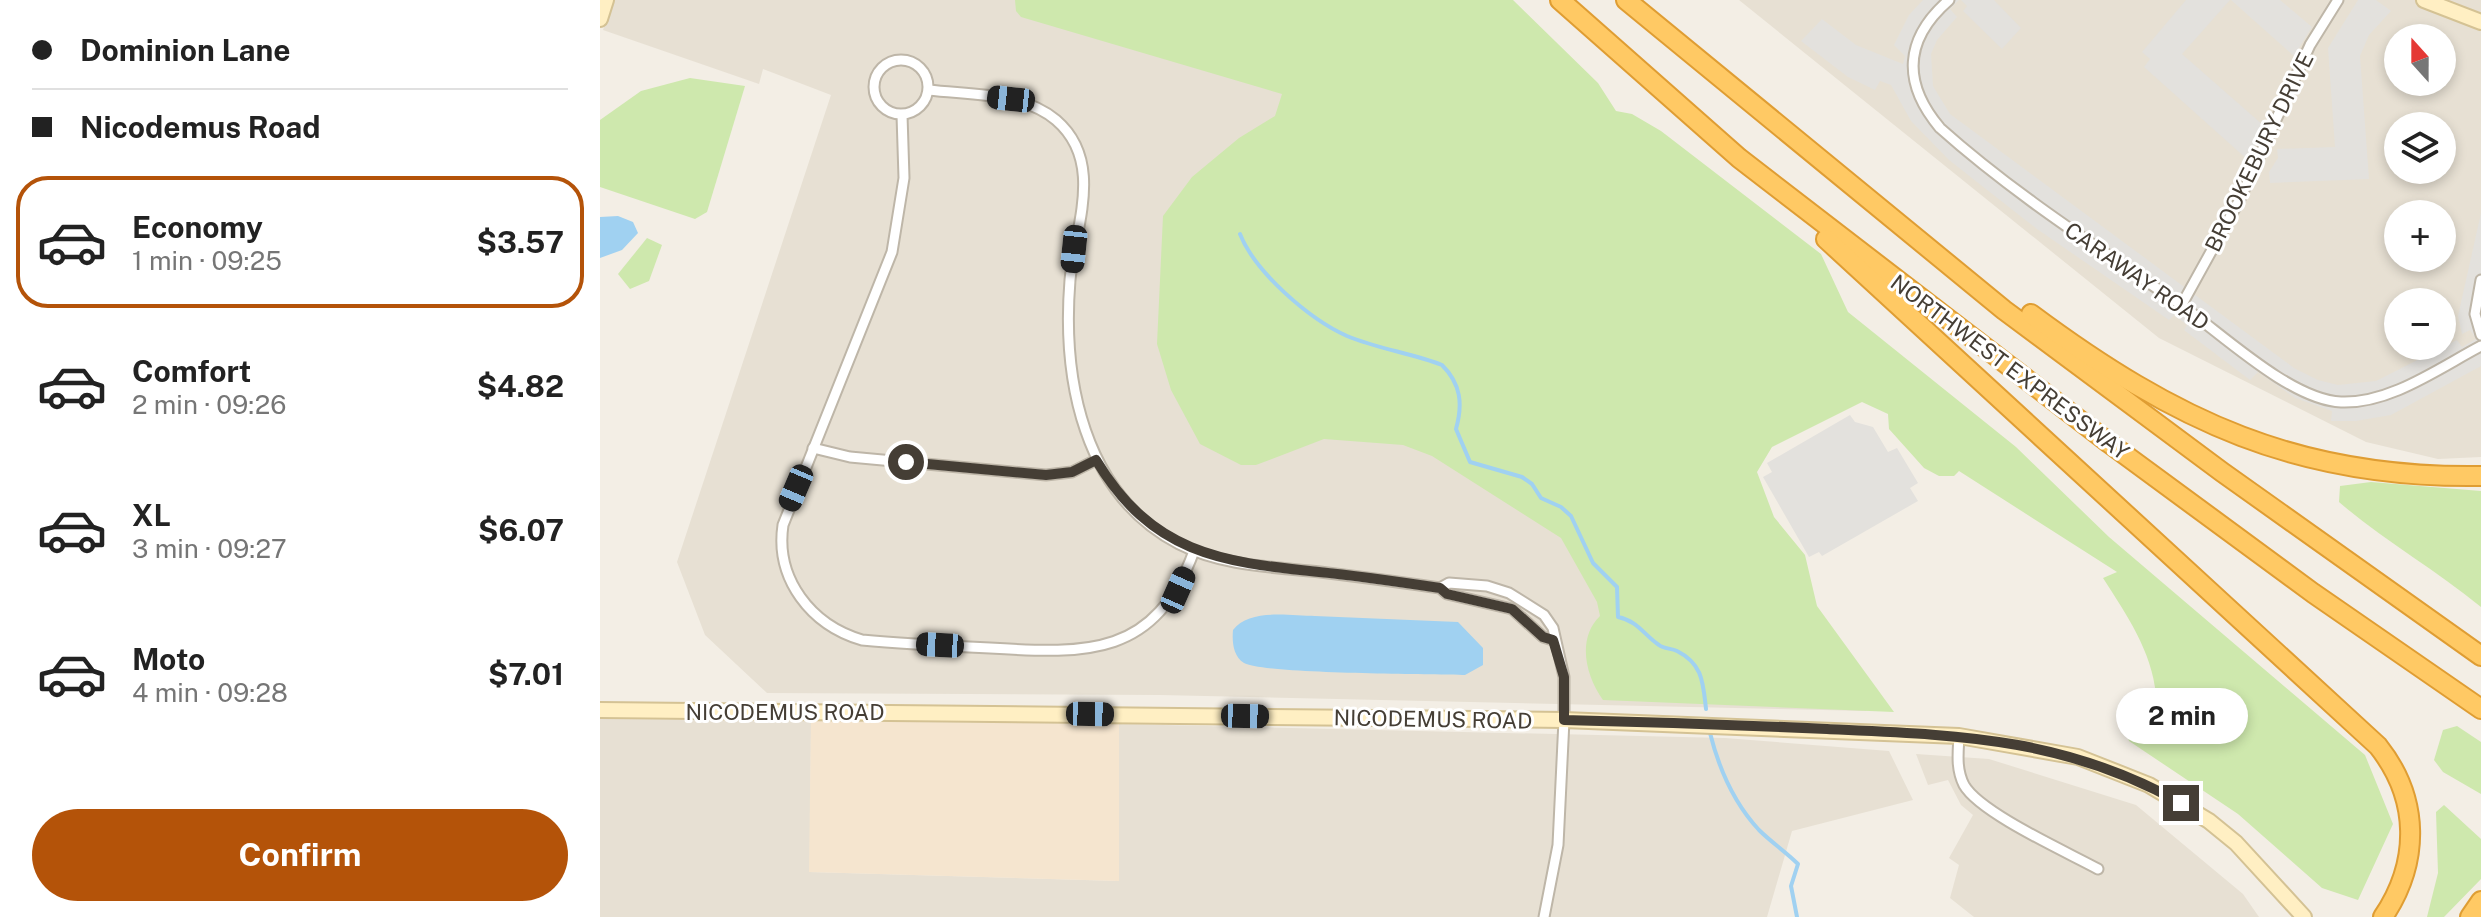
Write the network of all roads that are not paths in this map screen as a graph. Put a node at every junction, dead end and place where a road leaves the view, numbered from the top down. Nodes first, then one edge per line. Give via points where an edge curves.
1 (606, 0) edge
2 (1560, 0) edge
3 (1626, 0) edge
4 (1949, 0) edge
5 (2338, 0) edge
6 (2424, 0) edge
7 (600, 19) edge
8 (2481, 22) edge
9 (929, 90) junction
10 (902, 115) junction
11 (1739, 158) junction
12 (1910, 235) junction
13 (2481, 280) edge
14 (2181, 306) junction
15 (2481, 335) edge
16 (2481, 346) edge
17 (813, 448) junction
18 (1096, 460) junction
19 (2481, 476) edge
20 (1194, 551) junction
21 (1440, 588) junction
22 (1553, 640) junction
23 (2481, 656) edge
24 (2481, 709) edge
25 (600, 710) edge
26 (1564, 720) junction
27 (1959, 736) junction
28 (2098, 869) dead end
29 (2481, 901) edge
30 (1544, 917) edge
31 (2304, 917) edge
32 (2383, 917) edge
33 (2470, 917) edge

1 - 7 street
2 - 11 highway, NORTHWEST EXPRESSWAY
3 - 12 highway, NORTHWEST EXPRESSWAY
4 - 14 street, CARAWAY ROAD via 1926,23 1914,56 1914,83 1926,112 1953,140 2047,214
5 - 14 street, BROOKEBURY DRIVE via 2310,45 2239,201
6 - 8 street
9 - 10 street via 919,109
9 - 10 street via 924,72 909,61 894,61 881,70 874,84 878,101
9 - 18 street via 1029,104 1056,119 1074,143 1086,186 1070,284 1073,358 1079,408
10 - 17 street via 904,178 892,252
11 - 24 highway, NORTHWEST EXPRESSWAY via 2109,443
11 - 32 highway via 2378,746 2404,790 2412,843 2404,882
12 - 19 highway via 2117,375 2205,423 2304,458 2354,468 2399,475
12 - 23 highway, NORTHWEST EXPRESSWAY via 2135,409
13 - 15 street via 2475,314
14 - 16 street, CARAWAY ROAD via 2302,390 2339,402 2387,394
17 - 18 street via 850,457 1046,475 1072,472
17 - 20 street via 787,508 782,554 807,606 831,628 862,640 1060,652 1100,648 1133,635 1165,608
18 - 20 street via 1137,514
20 - 21 street via 1252,565
21 - 22 street via 1512,609
21 - 22 street via 1449,583 1487,586 1520,598 1544,615 1553,628
22 - 26 street via 1564,677
25 - 26 street, NICODEMUS ROAD
26 - 27 street, NICODEMUS ROAD
26 - 30 street via 1558,845
27 - 28 street via 1958,770 1970,794
27 - 31 street, NICODEMUS ROAD via 2078,757 2149,785 2236,843
29 - 33 highway

